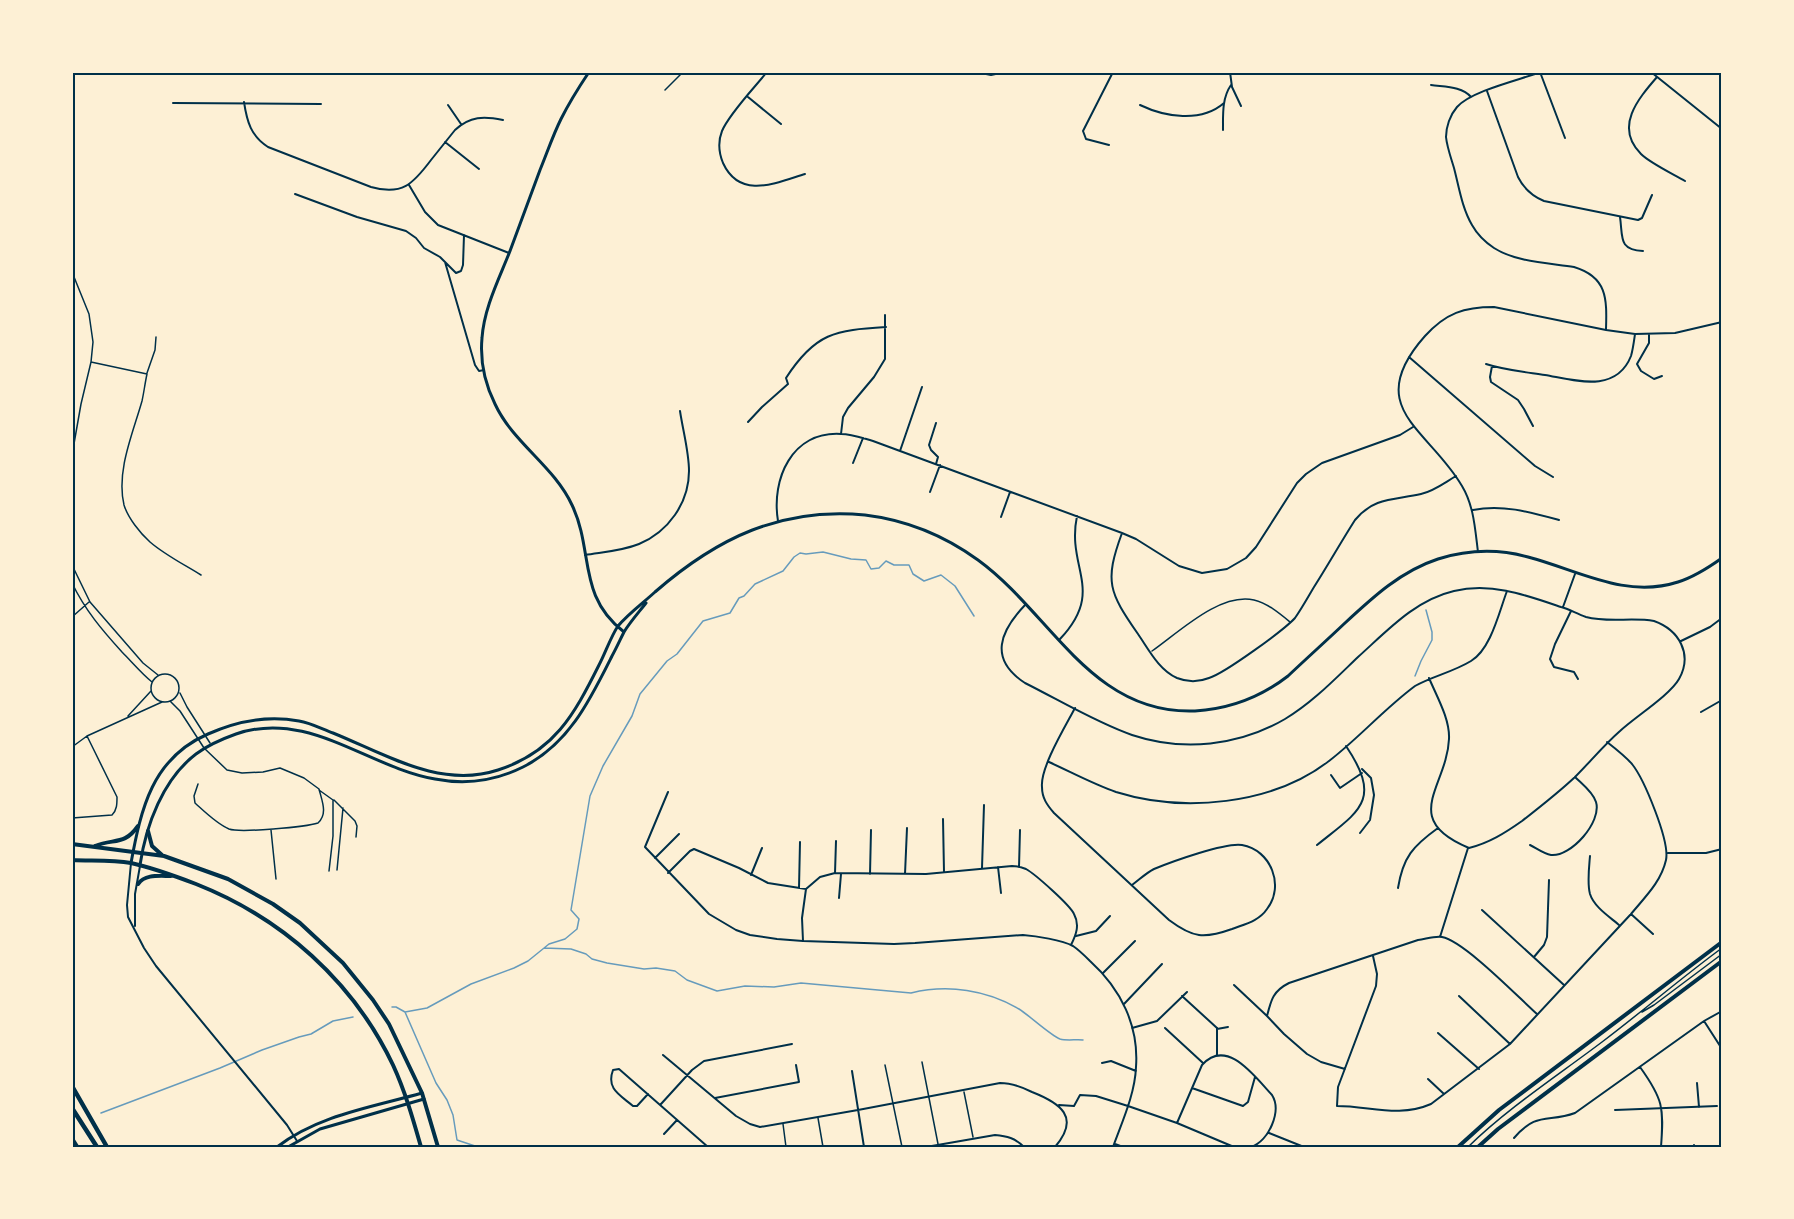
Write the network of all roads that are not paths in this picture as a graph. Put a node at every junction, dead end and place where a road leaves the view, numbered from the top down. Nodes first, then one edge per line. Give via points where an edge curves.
1 (589, 72) edge
2 (683, 72) edge
3 (767, 72) edge
4 (976, 72) edge
5 (1005, 72) edge
6 (1113, 72) edge
7 (1230, 72) edge
8 (1540, 72) edge
9 (1651, 72) edge
10 (1657, 77) junction
11 (1231, 85) junction
12 (1431, 85) dead end
13 (665, 90) dead end
14 (1487, 91) junction
15 (748, 96) junction
16 (1471, 97) junction
17 (244, 102) junction
18 (173, 103) dead end
19 (1224, 103) junction
20 (321, 104) dead end
21 (448, 105) dead end
22 (1140, 105) dead end
23 (1241, 106) dead end
24 (503, 120) dead end
25 (461, 124) junction
26 (781, 124) dead end
27 (1722, 129) edge
28 (1223, 130) dead end
29 (1565, 138) dead end
30 (445, 142) junction
31 (1108, 145) dead end
32 (479, 170) dead end
33 (805, 174) dead end
34 (1685, 181) dead end
35 (409, 185) junction
36 (295, 194) dead end
37 (1652, 195) dead end
38 (1620, 217) junction
39 (464, 236) junction
40 (1643, 251) dead end
41 (509, 253) junction
42 (445, 262) junction
43 (72, 272) edge
44 (885, 315) dead end
45 (1722, 322) edge
46 (886, 327) junction
47 (1606, 330) junction
48 (1635, 334) junction
49 (1649, 334) junction
50 (156, 337) dead end
51 (1409, 357) junction
52 (92, 362) junction
53 (1486, 364) dead end
54 (1492, 366) junction
55 (484, 370) junction
56 (147, 374) junction
57 (1662, 376) dead end
58 (922, 387) dead end
59 (680, 411) dead end
60 (748, 422) dead end
61 (936, 423) dead end
62 (1533, 426) dead end
63 (1413, 427) junction
64 (841, 434) junction
65 (863, 438) junction
66 (900, 451) junction
67 (72, 455) edge
68 (852, 463) dead end
69 (938, 465) junction
70 (1455, 476) junction
71 (1552, 477) dead end
72 (930, 492) dead end
73 (1010, 492) junction
74 (1473, 510) junction
75 (1077, 516) junction
76 (1001, 517) dead end
77 (1559, 519) dead end
78 (778, 521) junction
79 (1122, 532) junction
80 (1478, 552) junction
81 (585, 555) junction
82 (1722, 558) edge
83 (72, 565) edge
84 (1575, 574) junction
85 (201, 575) dead end
86 (72, 583) edge
87 (1507, 591) junction
88 (650, 597) junction
89 (90, 602) junction
90 (1026, 604) junction
91 (84, 607) junction
92 (1563, 607) junction
93 (1571, 611) junction
94 (72, 616) edge
95 (1722, 618) edge
96 (1290, 622) junction
97 (617, 627) junction
98 (624, 632) junction
99 (1059, 640) junction
100 (1681, 641) junction
101 (1151, 652) junction
102 (158, 675) junction
103 (1429, 678) junction
104 (1578, 679) dead end
105 (152, 682) junction
106 (151, 691) junction
107 (179, 691) junction
108 (1722, 700) edge
109 (170, 701) junction
110 (162, 702) junction
111 (1075, 708) junction
112 (1701, 712) dead end
113 (128, 716) junction
114 (205, 735) junction
115 (87, 736) junction
116 (197, 739) junction
117 (1607, 742) junction
118 (211, 744) junction
119 (1346, 746) junction
120 (72, 747) edge
121 (204, 748) junction
122 (1049, 761) junction
123 (1360, 767) junction
124 (1362, 773) junction
125 (1331, 775) dead end
126 (1575, 777) junction
127 (198, 784) dead end
128 (319, 789) junction
129 (668, 792) dead end
130 (333, 800) junction
131 (984, 805) dead end
132 (343, 808) junction
133 (72, 818) edge
134 (943, 819) dead end
135 (138, 826) junction
136 (908, 828) dead end
137 (1438, 828) junction
138 (271, 829) junction
139 (871, 830) dead end
140 (1020, 830) dead end
141 (148, 831) junction
142 (1360, 833) dead end
143 (679, 834) dead end
144 (356, 837) dead end
145 (836, 841) dead end
146 (801, 842) dead end
147 (72, 844) edge
148 (1317, 845) dead end
149 (1530, 845) dead end
150 (94, 846) junction
151 (762, 848) dead end
152 (1469, 848) junction
153 (1722, 849) edge
154 (133, 852) junction
155 (142, 853) junction
156 (1667, 853) junction
157 (164, 856) junction
158 (1590, 856) dead end
159 (655, 858) junction
160 (72, 860) edge
161 (131, 864) junction
162 (140, 866) junction
163 (998, 867) junction
164 (1018, 867) junction
165 (982, 868) junction
166 (338, 870) dead end
167 (329, 871) dead end
168 (944, 872) junction
169 (668, 873) junction
170 (835, 873) junction
171 (841, 873) junction
172 (870, 874) junction
173 (905, 874) junction
174 (751, 875) junction
175 (178, 876) junction
176 (276, 879) dead end
177 (1549, 880) dead end
178 (138, 884) junction
179 (1132, 885) junction
180 (799, 888) junction
181 (1398, 888) dead end
182 (806, 889) junction
183 (1001, 893) dead end
184 (839, 898) dead end
185 (1482, 910) dead end
186 (1631, 914) junction
187 (1110, 916) dead end
188 (1619, 926) junction
189 (135, 927) junction
190 (1653, 934) dead end
191 (1076, 936) junction
192 (1440, 937) junction
193 (803, 941) junction
194 (1135, 942) dead end
195 (1722, 942) edge
196 (1071, 945) junction
197 (1722, 948) edge
198 (1722, 954) edge
199 (1373, 956) junction
200 (1534, 957) junction
201 (1722, 961) edge
202 (1162, 964) dead end
203 (1103, 973) junction
204 (1234, 985) dead end
205 (1564, 985) junction
206 (1187, 992) dead end
207 (1182, 996) junction
208 (1459, 996) dead end
209 (1124, 1004) junction
210 (1722, 1011) edge
211 (1641, 1013) junction
212 (1537, 1014) junction
213 (1267, 1016) junction
214 (1704, 1021) junction
215 (1228, 1027) dead end
216 (1132, 1028) junction
217 (1165, 1028) dead end
218 (1217, 1029) junction
219 (1438, 1033) dead end
220 (792, 1044) dead end
221 (1510, 1044) junction
222 (1722, 1049) edge
223 (663, 1055) dead end
224 (1217, 1055) junction
225 (922, 1062) dead end
226 (1102, 1063) dead end
227 (1203, 1063) junction
228 (796, 1065) dead end
229 (885, 1065) dead end
230 (1640, 1067) junction
231 (1345, 1069) junction
232 (1479, 1069) junction
233 (852, 1071) dead end
234 (1136, 1071) junction
235 (687, 1075) junction
236 (1255, 1077) junction
237 (1428, 1079) dead end
238 (1697, 1083) dead end
239 (72, 1086) edge
240 (1191, 1088) junction
241 (963, 1090) junction
242 (422, 1093) junction
243 (648, 1094) junction
244 (1444, 1094) junction
245 (929, 1096) junction
246 (406, 1097) junction
247 (715, 1098) junction
248 (424, 1099) junction
249 (893, 1102) junction
250 (408, 1103) junction
251 (661, 1104) junction
252 (1059, 1105) junction
253 (1128, 1106) junction
254 (1717, 1106) dead end
255 (1699, 1107) junction
256 (72, 1108) edge
257 (1662, 1109) junction
258 (858, 1110) junction
259 (1615, 1110) dead end
260 (817, 1116) junction
261 (677, 1120) junction
262 (1177, 1123) junction
263 (783, 1124) junction
264 (1269, 1133) junction
265 (664, 1134) dead end
266 (294, 1135) junction
267 (973, 1138) junction
268 (1514, 1138) dead end
269 (72, 1139) edge
270 (297, 1141) junction
271 (956, 1141) junction
272 (938, 1145) junction
273 (1114, 1145) edge
274 (77, 1147) edge
275 (97, 1147) edge
276 (107, 1147) edge
277 (277, 1147) edge
278 (288, 1147) edge
279 (421, 1147) edge
280 (438, 1147) edge
281 (708, 1147) edge
282 (786, 1147) edge
283 (823, 1147) edge
284 (864, 1147) edge
285 (902, 1147) edge
286 (926, 1147) edge
287 (957, 1147) edge
288 (1024, 1147) edge
289 (1055, 1147) edge
290 (1123, 1147) edge
291 (1234, 1147) edge
292 (1251, 1147) edge
293 (1304, 1147) edge
294 (1458, 1147) edge
295 (1468, 1147) edge
296 (1478, 1147) edge
297 (1661, 1147) edge

1 - 41 street via 555,132
2 - 13 lane
3 - 15 street
4 - 5 street
6 - 31 street via 1083,131 1086,139
7 - 11 street
8 - 14 street
8 - 29 street
9 - 10 street
10 - 27 street
10 - 34 street via 1633,107 1630,135 1643,156
11 - 19 street
11 - 23 street
12 - 16 street via 1462,89
14 - 16 street
14 - 38 street via 1518,177 1528,192 1544,201
15 - 26 street
15 - 33 street via 721,134 720,155 729,172 744,183 757,186
16 - 47 street via 1454,111 1446,137 1471,224 1486,241 1505,253 1574,267 1592,275 1606,297
17 - 18 street
17 - 20 street
17 - 35 street via 252,133 274,150 381,190
19 - 22 street via 1211,111 1186,117
19 - 28 street
21 - 25 street
24 - 25 street via 479,117
25 - 30 street
30 - 32 street
30 - 35 street
35 - 39 street via 434,221
36 - 42 street via 406,231
37 - 38 street via 1641,219
38 - 40 street via 1626,246 1631,251
39 - 41 street
39 - 42 street via 461,271 456,273
41 - 55 street via 484,325
42 - 55 street via 475,365 479,371
43 - 52 lane via 92,324
44 - 46 street
45 - 49 street via 1683,332
46 - 60 street via 844,330 815,344 791,369 786,378 788,384
46 - 64 street via 885,359 848,408
47 - 48 street
47 - 51 street via 1494,307 1476,307 1442,320
48 - 49 street
48 - 54 street via 1626,365 1614,376 1600,381
49 - 57 street via 1649,343 1637,364 1654,379
50 - 56 lane
51 - 63 street via 1400,378 1399,395
51 - 71 street
52 - 56 lane
52 - 67 lane
53 - 54 street
54 - 62 street via 1491,382 1518,400
55 - 81 street via 489,392 503,419 561,485 571,502
56 - 85 lane via 123,471 124,504 151,543
58 - 66 street
59 - 81 street via 689,474 678,510 658,533 639,544
61 - 69 street via 929,445 938,457
63 - 70 street
63 - 79 street via 1311,469 1292,489 1252,553 1227,569 1202,573 1186,569
64 - 65 street
64 - 78 street via 812,440 786,463 777,488
65 - 66 street
65 - 68 street
66 - 69 street
69 - 72 street
69 - 73 street
70 - 74 street
70 - 96 street via 1427,492 1377,502 1365,509
73 - 75 street
73 - 76 street
74 - 77 street via 1501,508
74 - 80 street
75 - 79 street
75 - 99 street via 1075,545 1084,596 1078,616
78 - 88 street via 747,531 709,551
78 - 90 street via 845,514 916,527 980,561
79 - 101 street via 1112,564 1113,593
80 - 84 street via 1525,556
80 - 99 street via 1440,559 1404,574 1281,681 1257,696 1223,707 1178,710 1131,699 1095,676
81 - 97 street via 596,599
82 - 84 street via 1691,577 1656,586 1610,584
83 - 89 lane
84 - 92 street
86 - 91 lane
87 - 92 street
87 - 103 street via 1479,655
87 - 111 street via 1464,589 1427,601 1404,616 1295,713 1266,729 1233,740 1201,745 1158,742 1122,732
88 - 97 street
88 - 98 street
89 - 91 lane
89 - 102 lane via 142,663
90 - 99 street
90 - 111 street via 1004,633 1007,665 1024,682
91 - 94 lane
91 - 105 lane
92 - 93 street
93 - 100 street via 1595,618 1654,621 1668,627
93 - 104 street via 1550,659 1554,667 1574,672
95 - 100 street
96 - 101 lane via 1261,602 1231,600 1209,610
96 - 101 street via 1238,661 1203,680 1183,680 1171,674
97 - 98 street
97 - 114 street via 577,708 555,736 530,756 486,774 462,777 421,769 315,726 290,720 247,720
98 - 118 street via 591,697 563,739 538,759 489,780 434,779 327,738 287,728 248,730
100 - 117 street via 1683,669 1677,683
102 - 105 lane
102 - 107 lane via 172,675
103 - 119 street
103 - 137 street via 1449,730 1445,761 1431,801 1431,814
105 - 106 lane
106 - 110 lane
106 - 113 lane
107 - 109 lane
107 - 114 lane
108 - 112 street
109 - 110 lane
109 - 116 lane
110 - 113 lane
111 - 122 street
113 - 115 lane
114 - 116 street
114 - 118 lane
115 - 120 lane
115 - 133 lane via 117,804 112,815
116 - 121 lane
116 - 135 street via 174,756 158,776
117 - 126 street
117 - 156 street via 1639,774
118 - 121 street
119 - 122 street via 1313,771 1271,790 1198,804 1116,792
119 - 123 street
121 - 128 lane via 231,772 280,768
121 - 141 street via 172,779
122 - 179 street via 1042,782 1047,805
123 - 124 street
123 - 142 street via 1371,778 1374,795 1371,816
124 - 125 street via 1341,788
124 - 148 street via 1364,790 1359,808
126 - 149 street via 1596,803 1597,816 1592,826 1569,849 1556,855
126 - 152 street via 1507,831
127 - 138 lane via 195,803 227,828
128 - 130 lane
128 - 138 lane via 324,812 318,823
129 - 159 street via 645,848
130 - 132 lane
130 - 167 lane
131 - 165 street
132 - 144 lane via 356,821
132 - 166 lane
134 - 168 street
135 - 150 main road via 126,839
135 - 154 street
136 - 173 street
137 - 152 street via 1451,840
137 - 181 street via 1408,856
138 - 176 lane
139 - 172 street
140 - 164 street
141 - 155 street
141 - 157 main road via 152,846
143 - 159 street
145 - 170 street
146 - 180 street
147 - 150 main road
150 - 154 main road
151 - 174 street
152 - 192 street
153 - 156 street
154 - 155 main road
154 - 161 street
155 - 157 main road
155 - 162 street
156 - 186 street via 1656,884
157 - 242 main road via 250,891 300,923 330,950 386,1018
158 - 188 street via 1591,897
159 - 169 street
160 - 161 main road
161 - 162 main road
161 - 189 street via 127,905 128,917
162 - 175 main road
162 - 178 street
163 - 164 street
163 - 165 street
163 - 183 street
164 - 191 street via 1036,876 1071,910 1077,923
165 - 168 street
168 - 173 street
169 - 174 street via 694,849
169 - 193 street via 709,914 736,930
170 - 171 street
170 - 182 street via 820,877
171 - 172 street
171 - 184 street
172 - 173 street
174 - 180 street via 778,886
175 - 178 main road via 151,876
175 - 246 main road via 263,917 320,963 366,1017
177 - 200 street via 1546,937
178 - 189 street
179 - 179 street via 1179,928 1196,936 1208,936 1259,917 1273,900 1275,888 1273,869 1259,853 1241,844 1156,869
180 - 182 street
182 - 193 street
185 - 200 street
186 - 188 street
186 - 190 street
187 - 191 street via 1096,931
188 - 205 street
189 - 266 street via 156,966
191 - 196 street
192 - 199 street via 1418,940
192 - 212 street via 1471,954
193 - 196 street via 915,944 1023,935
194 - 203 street
195 - 294 main road via 1493,1115
196 - 203 street
197 - 211 lane
198 - 211 lane
199 - 213 street via 1283,986 1273,994
199 - 231 street via 1376,986
200 - 205 street
201 - 296 main road
202 - 209 street
203 - 209 street
204 - 213 street
205 - 212 street
206 - 207 street
207 - 216 street via 1157,1021
207 - 218 street
208 - 221 street
209 - 216 street
210 - 214 street
211 - 295 lane
212 - 221 street
213 - 231 street via 1307,1054
214 - 222 street
214 - 230 street
215 - 218 street
216 - 234 street
217 - 227 street
218 - 224 street
219 - 232 street
220 - 235 street via 712,1058
221 - 232 street
223 - 235 street
224 - 227 street
224 - 236 street via 1233,1058
225 - 245 lane
226 - 234 street via 1111,1061
227 - 240 street
228 - 247 street via 799,1082
229 - 249 lane
230 - 257 street via 1656,1089
230 - 268 street via 1575,1113 1538,1119
231 - 244 street via 1336,1106 1411,1111
232 - 244 street
233 - 258 street
234 - 253 street
235 - 247 street
235 - 251 street
236 - 240 street via 1248,1103 1243,1106
236 - 264 street via 1275,1100
237 - 244 street
238 - 255 street
239 - 276 highway
240 - 262 street
241 - 245 street
241 - 252 street via 1007,1083
241 - 267 lane
242 - 246 street
242 - 248 main road
243 - 243 street via 619,1069 612,1072 612,1088 633,1106
243 - 251 street
245 - 249 street
245 - 272 lane
246 - 250 main road
246 - 266 street
247 - 263 street via 754,1126
248 - 250 street
248 - 280 main road
249 - 258 street
249 - 285 lane
250 - 270 street via 320,1129
250 - 279 main road
251 - 261 street
252 - 253 street via 1074,1106 1080,1095 1096,1095
252 - 289 street via 1066,1124
253 - 262 street
253 - 273 street
254 - 255 street
255 - 257 street
256 - 275 highway
257 - 259 street
257 - 297 street
258 - 260 street
258 - 284 street
260 - 263 street
260 - 283 lane
261 - 265 street
261 - 281 street
262 - 291 street
263 - 282 lane
264 - 292 street
264 - 293 street
266 - 270 street
266 - 277 street
267 - 271 street
267 - 288 street via 1004,1136
269 - 274 highway
270 - 278 street
271 - 272 street
271 - 287 lane
272 - 286 street
273 - 290 street

